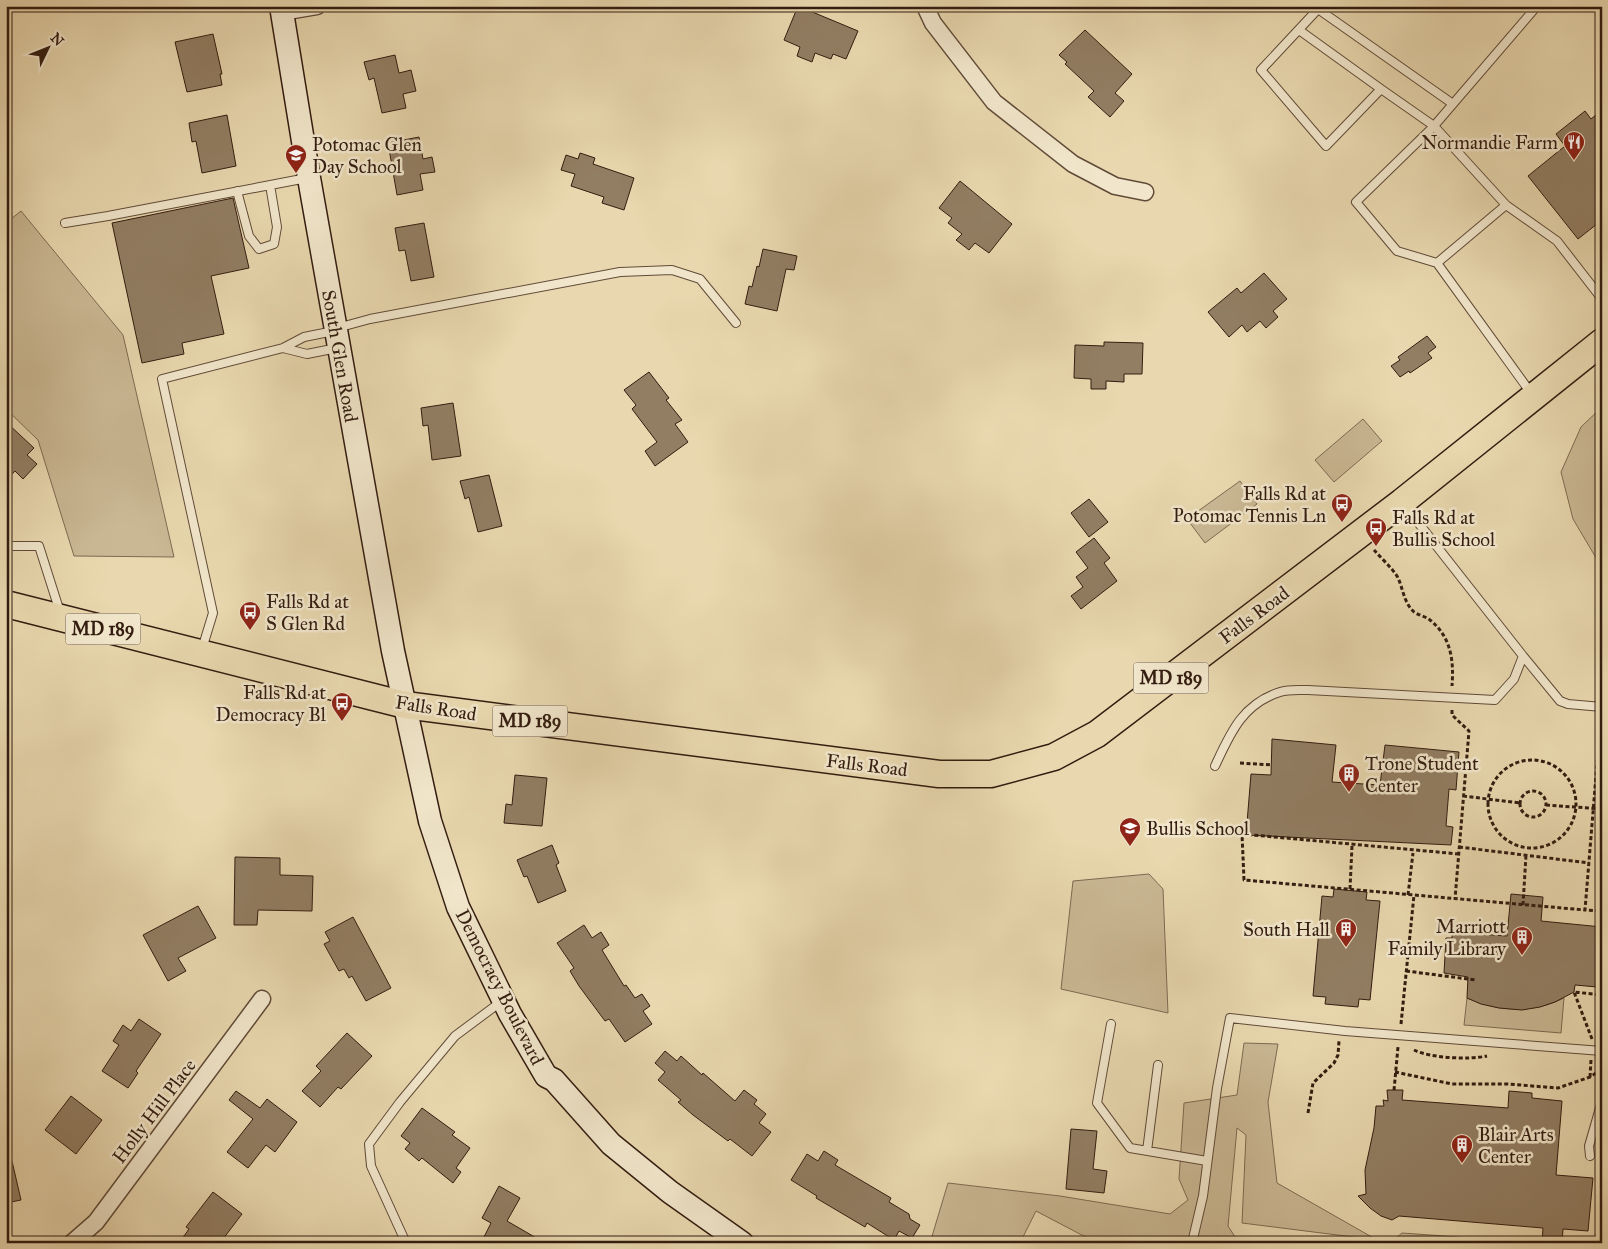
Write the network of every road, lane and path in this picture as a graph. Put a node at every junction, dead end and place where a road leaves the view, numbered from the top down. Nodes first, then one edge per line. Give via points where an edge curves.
1 (317, 6) edge
2 (924, 6) edge
3 (1537, 6) edge
4 (281, 9) edge
5 (1298, 30) junction
6 (1381, 88) junction
7 (1453, 104) junction
8 (1434, 126) junction
9 (309, 178) junction
10 (270, 185) junction
11 (238, 191) junction
12 (1145, 192) dead end
13 (1506, 204) junction
14 (65, 223) dead end
15 (1437, 263) junction
16 (1602, 299) edge
17 (736, 322) dead end
18 (337, 335) junction
19 (1602, 342) edge
20 (283, 348) junction
21 (1534, 396) junction
22 (1402, 502) junction
23 (1360, 534) junction
24 (6, 546) edge
25 (6, 604) edge
26 (63, 618) junction
27 (200, 653) junction
28 (1523, 656) junction
29 (1451, 696) junction
30 (406, 705) junction
31 (1602, 707) edge
32 (1599, 739) dead end
33 (1240, 763) dead end
34 (1272, 765) dead end
35 (1215, 766) dead end
36 (1463, 796) junction
37 (1489, 799) junction
38 (1520, 803) junction
39 (1546, 805) junction
40 (1576, 807) junction
41 (1594, 808) junction
42 (1602, 809) edge
43 (1352, 846) dead end
44 (1459, 847) junction
45 (1413, 853) dead end
46 (1459, 854) junction
47 (1526, 855) junction
48 (1589, 863) junction
49 (1350, 890) junction
50 (1408, 894) junction
51 (1414, 895) junction
52 (1455, 898) junction
53 (1523, 905) junction
54 (1585, 910) junction
55 (1602, 911) edge
56 (1406, 971) junction
57 (1476, 980) dead end
58 (1602, 995) edge
59 (262, 999) dead end
60 (504, 1000) junction
61 (1111, 1024) dead end
62 (1400, 1035) junction
63 (1340, 1038) dead end
64 (1591, 1050) junction
65 (1602, 1051) edge
66 (1158, 1065) dead end
67 (1602, 1069) edge
68 (1396, 1072) junction
69 (1590, 1077) junction
70 (1394, 1090) dead end
71 (1602, 1101) edge
72 (1308, 1113) dead end
73 (1147, 1151) junction
74 (1590, 1156) dead end
75 (1207, 1161) junction
76 (72, 1243) edge
77 (406, 1243) edge
78 (742, 1243) edge
79 (1192, 1243) edge

1 - 4 street
2 - 12 street via 994,102 1073,164 1115,186
3 - 7 lane
4 - 9 main road, South Glen Road
5 - 6 lane
5 - 6 lane via 1261,70 1326,146
5 - 7 lane via 1318,9
6 - 8 lane
7 - 8 lane
8 - 13 lane
8 - 15 lane via 1356,202 1397,251
9 - 10 lane
9 - 18 main road, South Glen Road
10 - 11 lane
10 - 11 lane via 277,227 274,244 259,248 249,236
11 - 14 lane
13 - 15 lane
13 - 16 lane via 1557,241
15 - 21 lane
17 - 18 lane via 700,280 672,270 620,272 370,319
18 - 20 lane via 304,338
18 - 20 lane via 307,354
18 - 30 main road, South Glen Road via 392,651
19 - 21 main road, Falls Road / MD 189
20 - 27 lane via 162,379 213,614
21 - 22 main road, Falls Road / MD 189
22 - 23 main road, Falls Road / MD 189
22 - 28 lane
23 - 29 path via 1397,576 1414,612 1441,629 1454,669
23 - 30 main road, Falls Road / MD 189 via 1097,734 1054,758 991,774 939,774
24 - 26 lane via 39,546
25 - 26 main road, Falls Road / MD 189
26 - 27 main road, Falls Road / MD 189
27 - 30 main road, Falls Road / MD 189
28 - 29 lane via 1514,679 1495,700
28 - 31 lane via 1560,701
29 - 35 lane via 1282,691 1259,703 1241,718 1233,727
29 - 36 path via 1452,714 1469,731
30 - 60 main road, Democracy Boulevard via 430,821 458,907
32 - 41 path
33 - 34 path
36 - 37 path
36 - 44 path
37 - 38 path
37 - 40 path via 1493,785 1512,765 1539,761 1565,775 1573,787
37 - 40 path via 1489,813 1494,826 1515,845 1529,848 1544,847 1558,840 1568,830
38 - 39 path via 1522,811 1533,817 1541,814
38 - 39 path via 1526,793 1534,791 1542,795
39 - 40 path
40 - 41 path
41 - 42 path
41 - 48 path
43 - 49 path
44 - 46 path
44 - 47 path
45 - 50 path
46 - 49 path via 1242,834 1244,880
46 - 52 path
47 - 48 path
47 - 53 path
48 - 54 path
49 - 50 path
50 - 51 path
51 - 52 path
51 - 56 path
52 - 53 path
53 - 54 path
54 - 55 path
56 - 57 path
56 - 62 path
58 - 64 path via 1574,992 1592,1040
59 - 76 street, Holly Hill Place via 96,1222
60 - 77 lane via 456,1036 369,1144 371,1166
60 - 78 main road, Democracy Boulevard via 546,1076 554,1080 611,1144 670,1192
61 - 73 lane via 1096,1103 1130,1148
62 - 64 lane
62 - 68 path
62 - 75 lane via 1230,1018
63 - 72 path via 1334,1063 1314,1083
64 - 65 lane
64 - 69 path
66 - 73 lane
67 - 69 path
68 - 69 path via 1452,1084 1558,1088
68 - 70 path
71 - 74 lane via 1589,1146
73 - 75 lane
75 - 79 lane via 1204,1196

